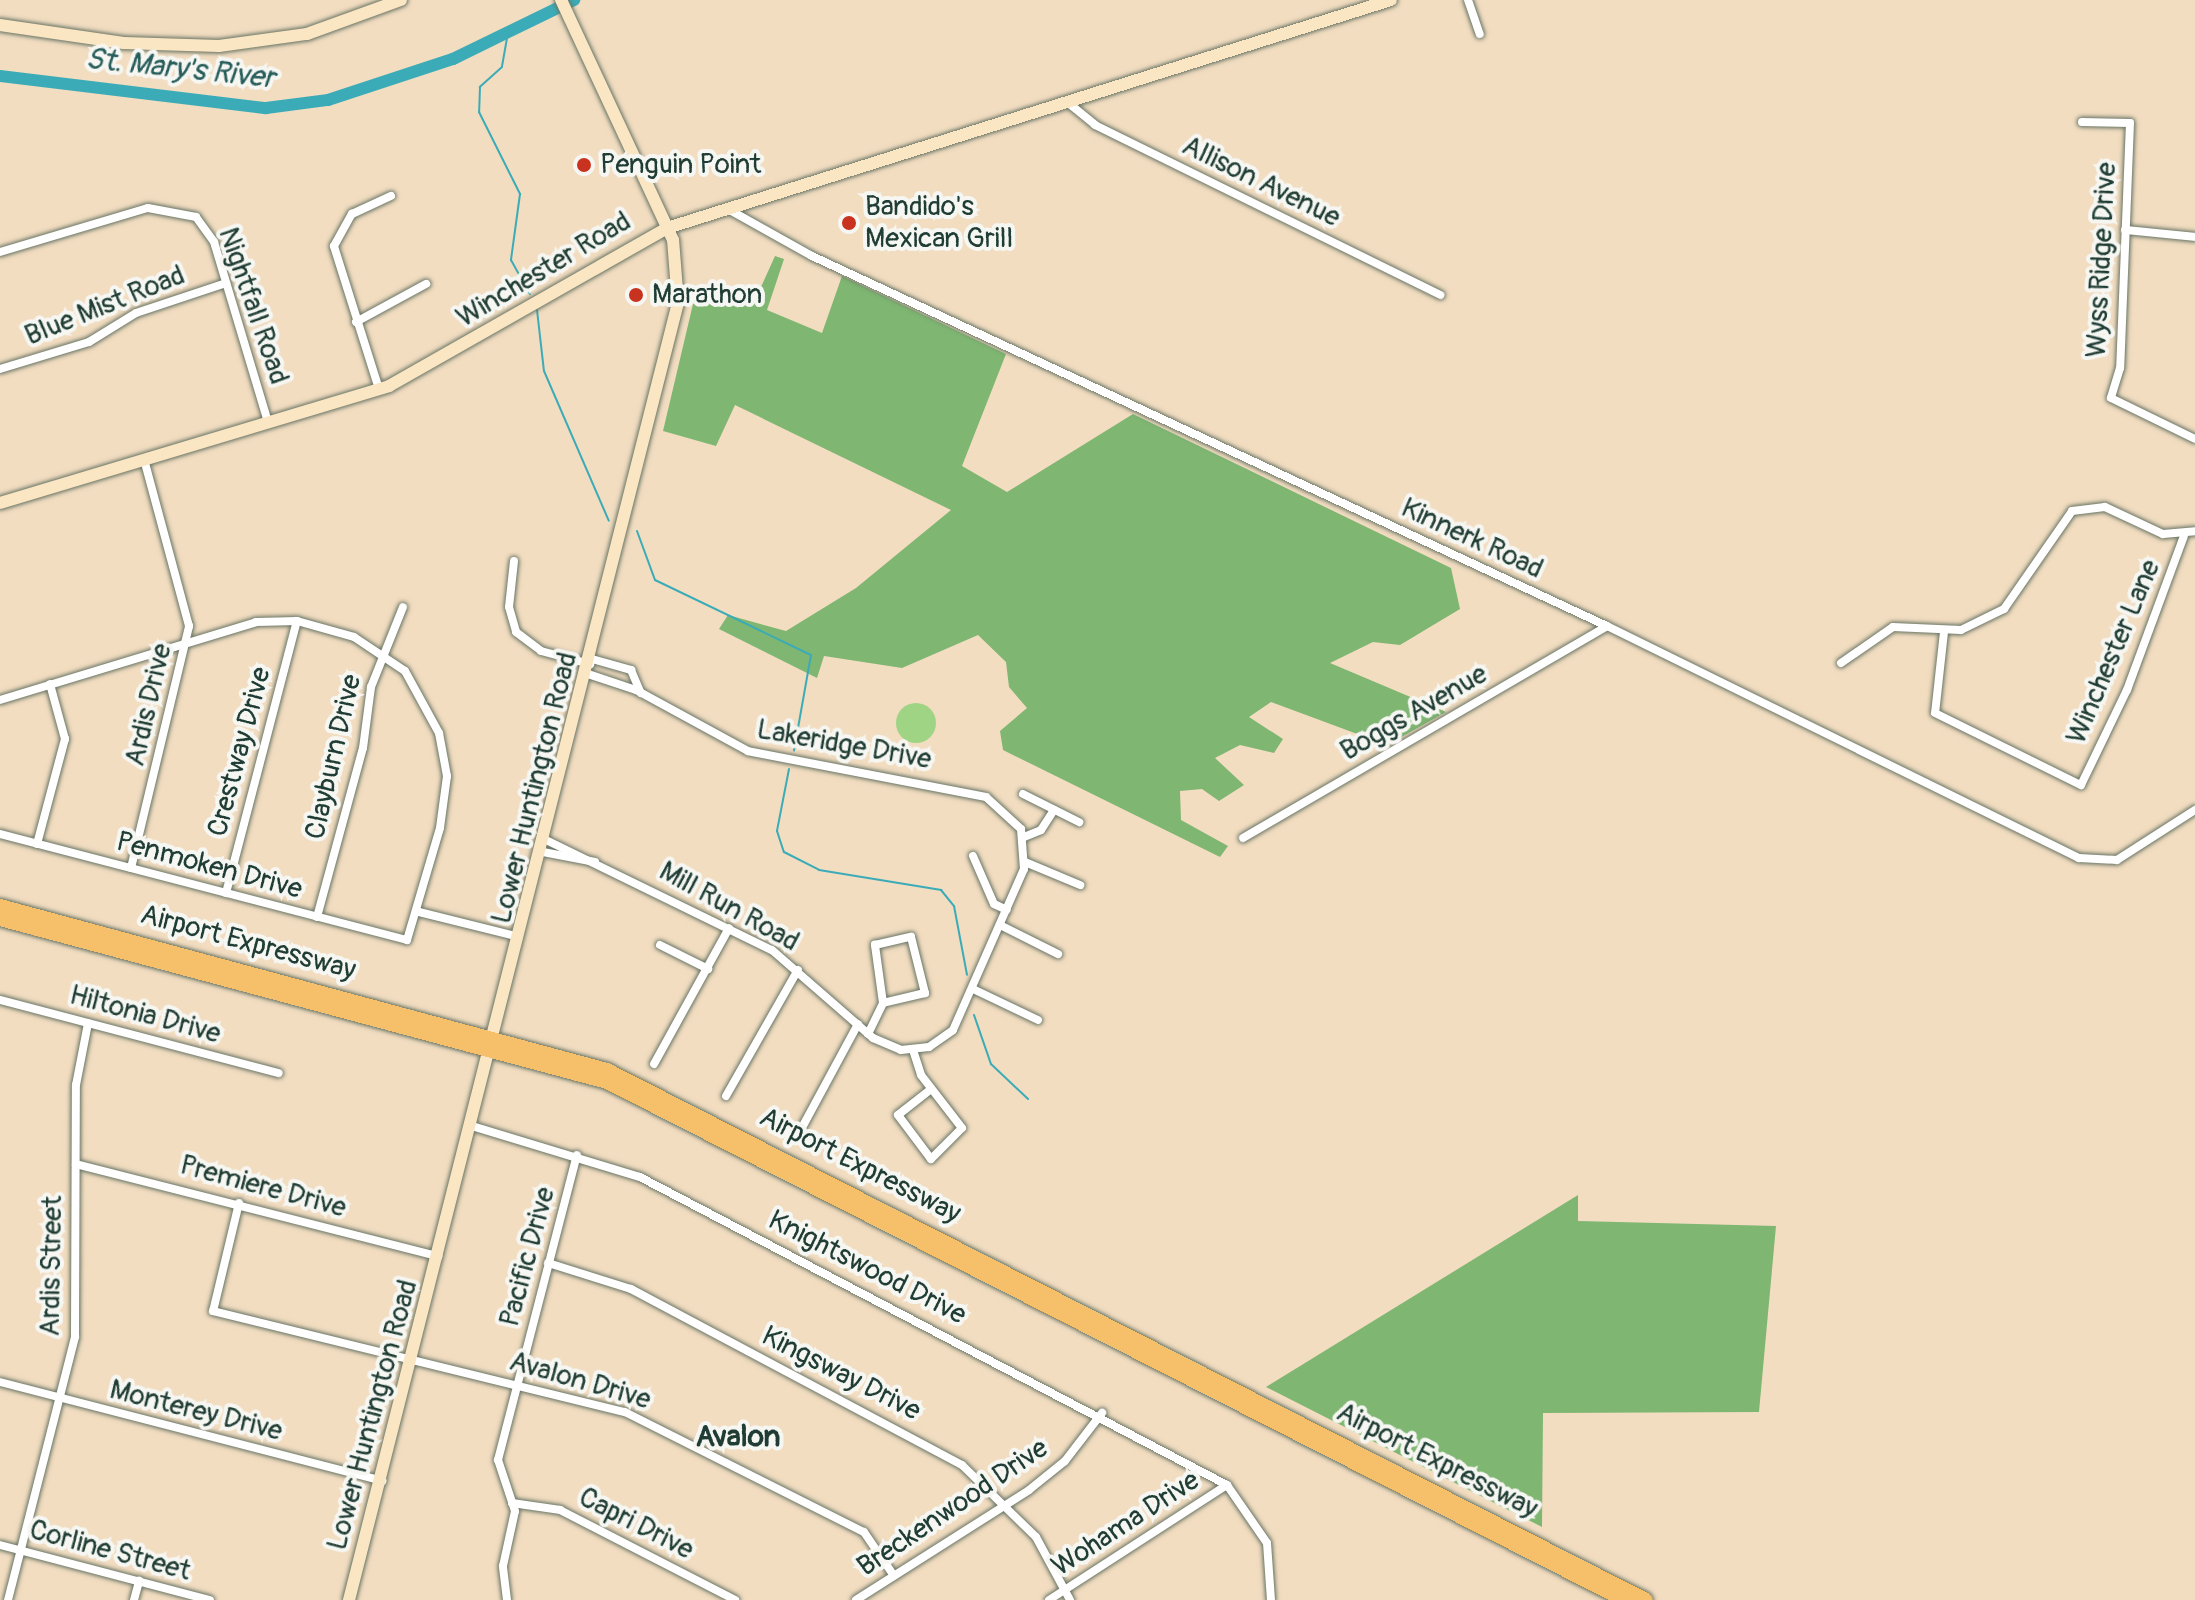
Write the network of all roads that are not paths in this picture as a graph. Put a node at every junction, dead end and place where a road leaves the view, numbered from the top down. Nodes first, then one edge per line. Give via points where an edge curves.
1 (401, 0) edge
2 (561, 0) edge
3 (1391, 0) edge
4 (1468, 0) edge
5 (0, 25) edge
6 (1480, 34) dead end
7 (1067, 102) junction
8 (2082, 122) dead end
9 (391, 196) dead end
10 (726, 208) junction
11 (667, 228) junction
12 (2125, 230) junction
13 (2195, 237) edge
14 (0, 252) edge
15 (226, 283) junction
16 (426, 284) dead end
17 (1440, 295) dead end
18 (356, 322) junction
19 (0, 369) edge
20 (379, 389) junction
21 (268, 422) junction
22 (2195, 439) edge
23 (144, 459) junction
24 (0, 503) edge
25 (2195, 531) edge
26 (2184, 536) junction
27 (514, 561) dead end
28 (403, 607) dead end
29 (297, 621) junction
30 (1607, 626) junction
31 (1944, 632) junction
32 (187, 643) junction
33 (381, 653) junction
34 (1841, 663) dead end
35 (590, 666) junction
36 (50, 684) junction
37 (641, 693) junction
38 (0, 700) edge
39 (1023, 794) dead end
40 (1054, 810) junction
41 (2195, 810) edge
42 (1079, 822) dead end
43 (0, 834) edge
44 (1243, 838) dead end
45 (1025, 841) junction
46 (37, 844) junction
47 (545, 846) junction
48 (973, 856) dead end
49 (1025, 862) junction
50 (131, 868) junction
51 (1080, 885) dead end
52 (226, 893) junction
53 (0, 906) edge
54 (1007, 910) junction
55 (419, 912) junction
56 (317, 917) junction
57 (0, 919) edge
58 (1000, 925) junction
59 (729, 928) junction
60 (522, 938) junction
61 (660, 945) dead end
62 (1058, 954) dead end
63 (708, 969) junction
64 (798, 970) junction
65 (973, 989) junction
66 (0, 1000) edge
67 (883, 1003) junction
68 (1038, 1020) dead end
69 (88, 1023) junction
70 (858, 1024) junction
71 (868, 1034) junction
72 (495, 1041) junction
73 (913, 1050) junction
74 (654, 1064) dead end
75 (279, 1073) dead end
76 (931, 1089) junction
77 (726, 1096) dead end
78 (472, 1126) junction
79 (798, 1135) dead end
80 (577, 1155) junction
81 (76, 1164) junction
82 (239, 1203) junction
83 (438, 1256) junction
84 (548, 1263) junction
85 (413, 1359) junction
86 (0, 1382) edge
87 (517, 1385) junction
88 (59, 1399) junction
89 (1102, 1413) junction
90 (382, 1481) junction
91 (1227, 1485) junction
92 (512, 1503) junction
93 (1008, 1503) junction
94 (0, 1545) edge
95 (20, 1550) junction
96 (894, 1576) junction
97 (139, 1581) junction
98 (1066, 1589) junction
99 (8, 1600) edge
100 (134, 1600) edge
101 (210, 1600) edge
102 (349, 1600) edge
103 (507, 1600) edge
104 (735, 1600) edge
105 (856, 1600) edge
106 (1049, 1600) edge
107 (1070, 1600) edge
108 (1271, 1600) edge
109 (1624, 1600) edge
110 (1646, 1600) edge

1 - 5 main road via 307,34 219,46
2 - 11 main road, Lower Huntington Road
3 - 7 main road, Winchester Road
4 - 6 street
7 - 10 main road, Winchester Road
7 - 17 street, Allison Avenue via 1095,125
8 - 12 street, Wyss Ridge Drive via 2130,123
9 - 18 street via 352,214 337,234 336,269
10 - 11 main road, Winchester Road
10 - 30 street, Kinnerk Road via 812,256
11 - 20 main road, Winchester Road
11 - 35 main road, Lower Huntington Road via 679,280 675,323
12 - 13 street
12 - 22 street, Wyss Ridge Drive via 2120,368 2111,398
14 - 15 street, Nightfall Road via 162,207 196,217 214,242
15 - 19 street, Blue Mist Road via 136,313 89,342
15 - 21 street, Nightfall Road
16 - 18 street
18 - 20 street
20 - 21 main road, Winchester Road
21 - 23 main road, Winchester Road
23 - 24 main road, Winchester Road
23 - 32 street, Ardis Drive via 188,609
25 - 26 street
26 - 31 street via 2105,507 2072,511 2004,609
26 - 31 street, Winchester Lane via 2127,690 2081,785 1935,713
27 - 35 street via 509,607 516,632 541,651
28 - 33 street, Clayburn Drive
29 - 32 street via 256,622
29 - 33 street via 354,637
29 - 52 street, Crestway Drive
30 - 41 street, Kinnerk Road via 2079,858 2117,860
30 - 44 street, Boggs Avenue
31 - 34 street via 1893,627
32 - 36 street
32 - 50 street, Ardis Drive
33 - 55 street via 414,684 445,755 440,828
33 - 56 street, Clayburn Drive
35 - 37 street, Lakeridge Drive
35 - 37 street, Lakeridge Drive via 631,670
35 - 47 main road, Lower Huntington Road
36 - 38 street
36 - 46 street via 65,739
37 - 45 street, Lakeridge Drive via 748,751 976,792 1011,814
39 - 40 street
40 - 42 street
40 - 45 street via 1041,830
43 - 46 street, Penmoken Drive
45 - 49 street
46 - 50 street, Penmoken Drive
47 - 59 street, Mill Run Road via 595,862
47 - 60 main road, Lower Huntington Road
48 - 54 street via 994,904
49 - 51 street
49 - 54 street
50 - 52 street, Penmoken Drive
52 - 56 street, Penmoken Drive
53 - 72 main road, Airport Expressway
54 - 58 street
55 - 56 street, Penmoken Drive via 407,940
55 - 60 street
57 - 72 main road, Airport Expressway
58 - 62 street
58 - 65 street
59 - 63 street
59 - 64 street, Mill Run Road
60 - 72 main road, Lower Huntington Road
61 - 63 street
63 - 74 street
64 - 70 street, Mill Run Road
64 - 77 street
65 - 68 street
65 - 73 street via 953,1030
66 - 69 street, Hiltonia Drive
67 - 67 street via 875,945 911,937 925,993
67 - 71 street
69 - 75 street, Hiltonia Drive
69 - 81 street, Ardis Street via 77,1069
70 - 71 street, Mill Run Road
70 - 79 street
71 - 73 street, Mill Run Road
72 - 78 main road, Lower Huntington Road
72 - 109 main road, Airport Expressway via 649,1102
72 - 110 main road, Airport Expressway via 607,1070 716,1121
73 - 76 street
76 - 76 street via 962,1128 931,1159 898,1115
78 - 80 street, Knightswood Drive
78 - 83 main road, Lower Huntington Road
80 - 84 street, Pacific Drive
80 - 89 street, Knightswood Drive via 640,1177
81 - 82 street, Premiere Drive
81 - 88 street, Ardis Street via 75,1337
82 - 83 street, Premiere Drive
82 - 85 street, Avalon Drive via 213,1311
83 - 85 main road, Lower Huntington Road
84 - 87 street, Pacific Drive
84 - 93 street, Kingsway Drive via 631,1289 962,1465
85 - 87 street, Avalon Drive
85 - 90 main road, Lower Huntington Road
86 - 88 street, Monterey Drive
87 - 92 street, Pacific Drive via 497,1468
87 - 96 street, Avalon Drive via 633,1415 841,1519 874,1539
88 - 90 street, Monterey Drive
88 - 95 street, Ardis Street
89 - 91 street, Knightswood Drive
89 - 93 street, Breckenwood Drive via 1065,1461
90 - 102 main road, Lower Huntington Road
91 - 98 street, Wohama Drive
91 - 108 street via 1267,1543
92 - 103 street, Pacific Drive via 502,1579
92 - 104 street, Capri Drive via 560,1510
93 - 96 street, Breckenwood Drive
93 - 98 street, Kingsway Drive
94 - 95 street, Corline Street
95 - 97 street, Corline Street
95 - 99 street, Ardis Street
96 - 105 street, Breckenwood Drive
97 - 100 street
97 - 101 street, Corline Street
98 - 106 street, Wohama Drive
98 - 107 street, Kingsway Drive

